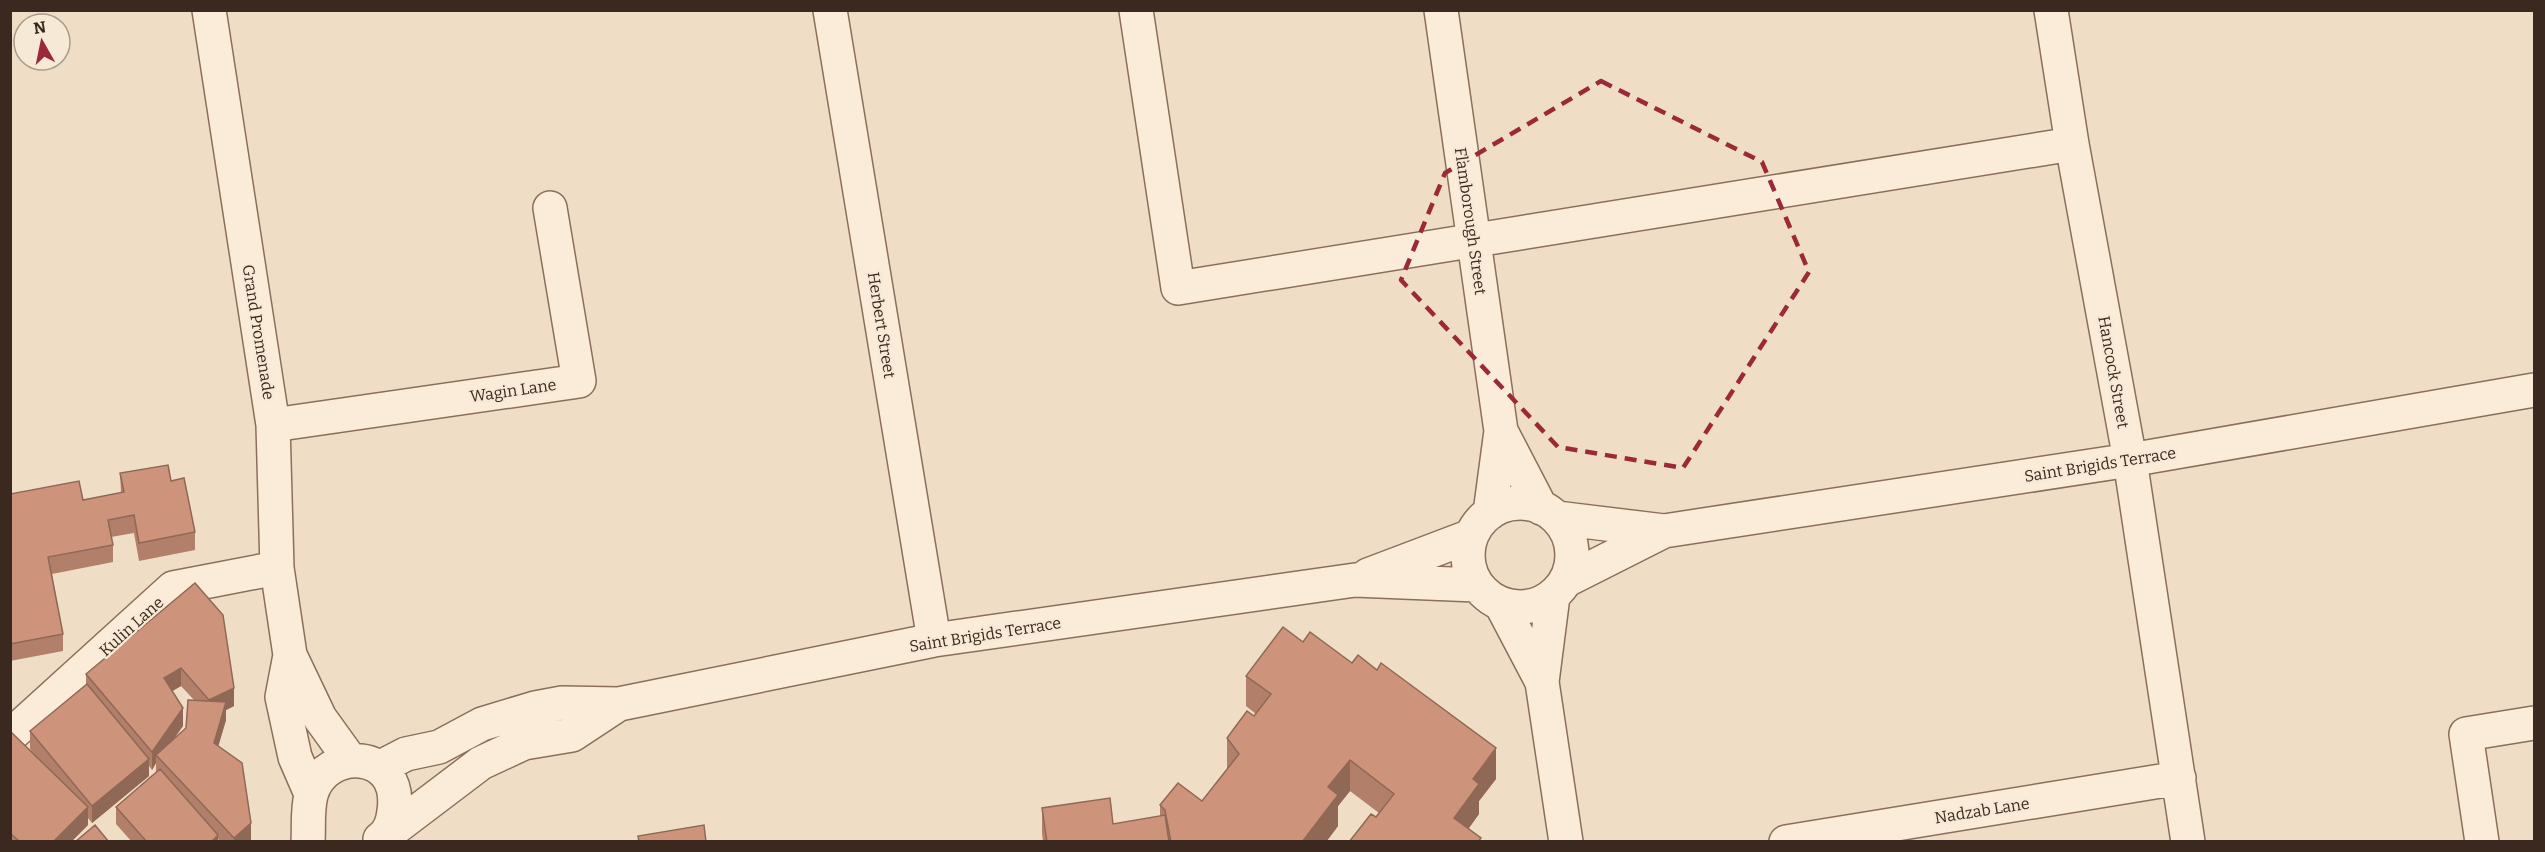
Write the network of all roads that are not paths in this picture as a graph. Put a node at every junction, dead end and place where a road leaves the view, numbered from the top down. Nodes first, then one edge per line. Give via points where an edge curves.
1 (209, 10) edge
2 (830, 10) edge
3 (1136, 10) edge
4 (1441, 10) edge
5 (2051, 10) edge
6 (2072, 144) junction
7 (550, 208) dead end
8 (1474, 241) junction
9 (2535, 390) edge
10 (273, 425) junction
11 (1501, 431) junction
12 (2130, 460) junction
13 (1549, 513) junction
14 (1480, 524) junction
15 (1664, 531) junction
16 (277, 568) junction
17 (1355, 580) junction
18 (1559, 588) junction
19 (1489, 594) junction
20 (934, 640) junction
21 (290, 655) junction
22 (1542, 682) junction
23 (619, 704) junction
24 (2535, 723) edge
25 (10, 736) edge
26 (366, 764) junction
27 (2179, 778) junction
28 (311, 794) junction
29 (1867, 835) edge
30 (380, 838) edge
31 (308, 842) edge
32 (1566, 842) edge
33 (1786, 842) edge
34 (2188, 842) edge
35 (2482, 842) edge

1 - 10 street, Grand Promenade
2 - 20 street, Herbert Street
3 - 8 street via 1178,288
4 - 8 street, Flamborough Street
5 - 6 street, Hancock Street
6 - 8 street
6 - 12 street, Hancock Street
7 - 10 street, Wagin Lane via 579,381
8 - 11 street, Flamborough Street
9 - 12 street, Saint Brigids Terrace
10 - 16 street, Grand Promenade
11 - 13 street, Flamborough Street
11 - 14 street, Flamborough Street
12 - 15 street, Saint Brigids Terrace
12 - 27 street, Hancock Street
13 - 14 street via 1524,504 1506,505
13 - 15 street, Saint Brigids Terrace
13 - 18 street via 1567,532 1571,547 1571,565
14 - 17 street, Saint Brigids Terrace
14 - 19 street via 1468,560
15 - 18 street, Saint Brigids Terrace
16 - 21 street, Grand Promenade
16 - 25 street, Kulin Lane via 173,588
17 - 19 street, Saint Brigids Terrace
17 - 20 street, Saint Brigids Terrace
18 - 19 street via 1537,604 1519,607
18 - 22 street
19 - 22 street
20 - 23 street, Saint Brigids Terrace
21 - 26 street, Grand Promenade via 320,718
21 - 28 street, Grand Promenade via 282,697 295,757
22 - 32 street
23 - 26 street, Saint Brigids Terrace via 562,703 535,708 482,724 439,747
23 - 30 street, Saint Brigids Terrace via 572,735 524,743 481,763
24 - 35 street via 2466,734
26 - 28 street, Saint Brigids Terrace via 339,764 317,781
26 - 30 street, Grand Promenade via 391,779 396,797 393,818
27 - 29 street, Nadzab Lane
27 - 34 street, Hancock Street
28 - 31 street
29 - 33 street, Nadzab Lane

